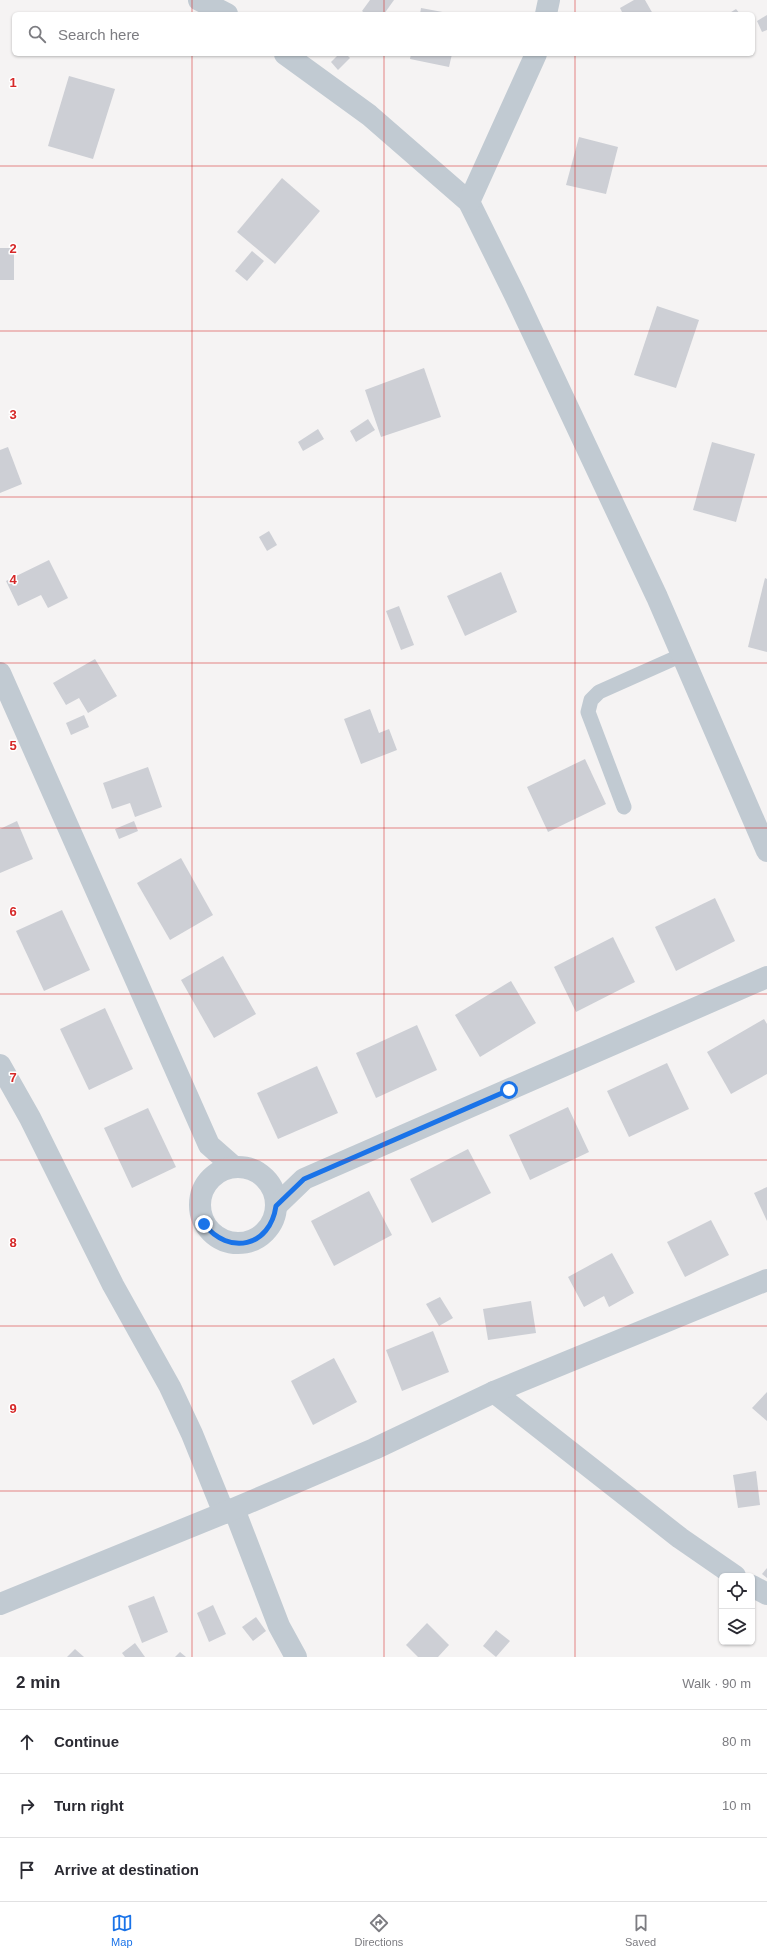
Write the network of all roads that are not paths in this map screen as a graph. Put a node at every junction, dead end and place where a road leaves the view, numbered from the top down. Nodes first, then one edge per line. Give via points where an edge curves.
1 (199, 0) edge
2 (549, 0) edge
3 (223, 12) edge
4 (546, 12) edge
5 (288, 56) edge
6 (535, 56) edge
7 (469, 202) junction
8 (682, 655) junction
9 (0, 673) edge
10 (624, 807) dead end
11 (767, 851) edge
12 (767, 977) edge
13 (0, 1065) edge
14 (209, 1145) junction
15 (234, 1167) junction
16 (260, 1174) junction
17 (304, 1179) junction
18 (203, 1187) junction
19 (276, 1206) junction
20 (767, 1280) edge
21 (494, 1392) junction
22 (229, 1511) junction
23 (731, 1573) edge
24 (755, 1588) edge
25 (767, 1594) edge
26 (0, 1604) edge
27 (296, 1657) edge

1 - 3 street
2 - 4 street
5 - 7 street via 369,115
6 - 7 street
7 - 8 street via 657,597
8 - 10 lane via 599,692 591,700 588,712
8 - 11 street
9 - 14 street
12 - 17 street
13 - 22 street via 30,1118 113,1285 170,1387
14 - 15 street
14 - 18 street
15 - 16 street via 248,1168
15 - 18 street via 222,1170 211,1177
16 - 17 street
16 - 19 street via 269,1183 275,1195
17 - 19 street
18 - 19 street via 200,1213 204,1224 221,1240 232,1243 244,1243 263,1234 270,1226
20 - 21 street
21 - 22 street via 374,1449
21 - 23 street via 680,1538
22 - 26 street
22 - 27 street via 279,1626
24 - 25 street

